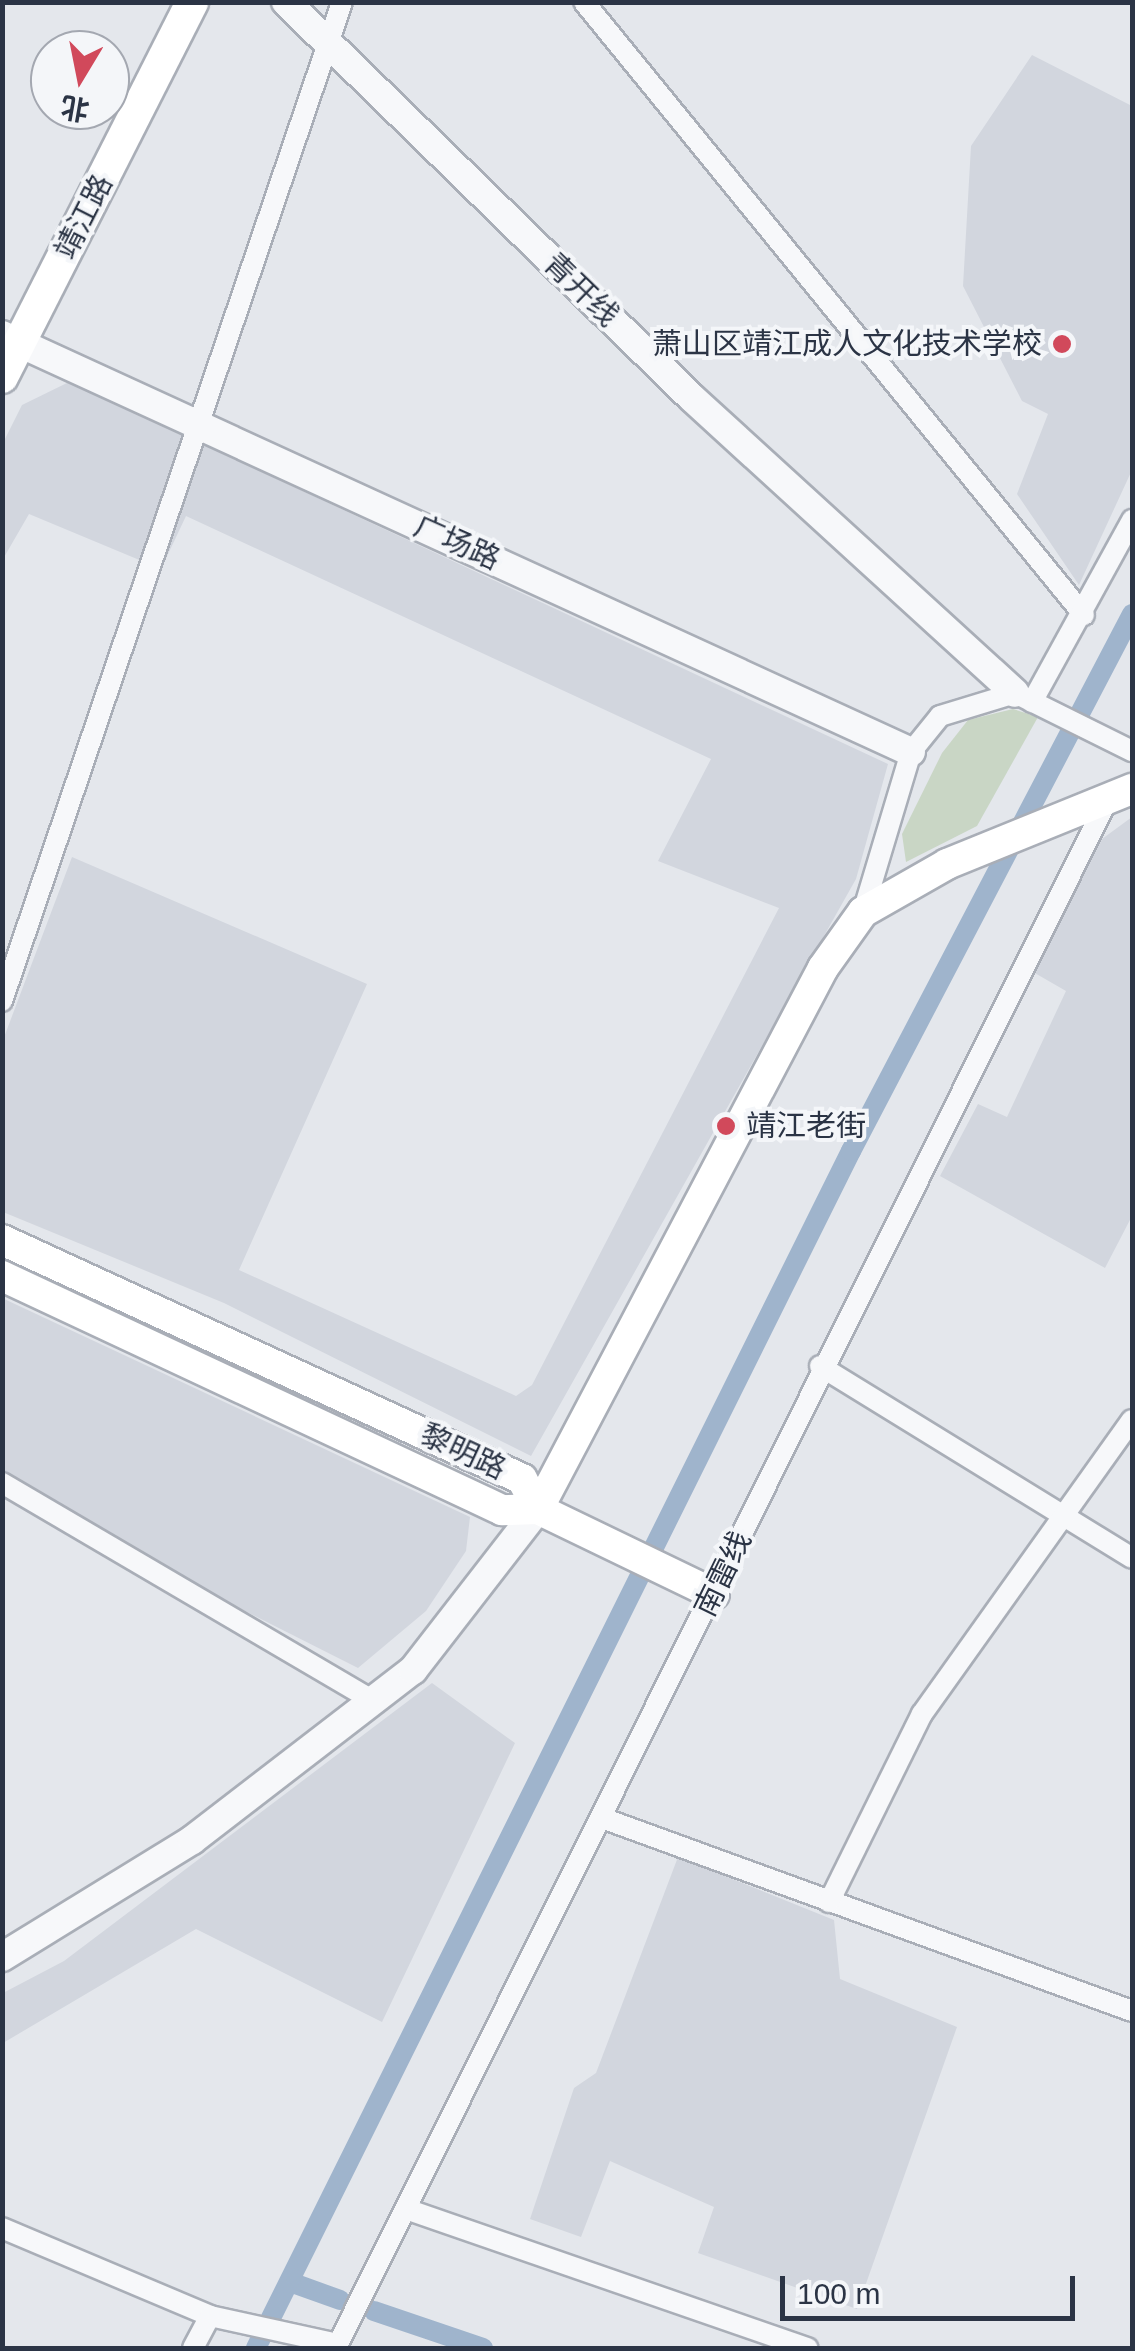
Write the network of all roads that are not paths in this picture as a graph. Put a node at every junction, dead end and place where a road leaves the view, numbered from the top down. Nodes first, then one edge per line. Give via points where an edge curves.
1 (168, 2) edge
2 (192, 2) edge
3 (286, 2) edge
4 (342, 2) edge
5 (584, 2) edge
6 (328, 44) junction
7 (8, 336) edge
8 (2, 377) edge
9 (195, 424) junction
10 (1132, 520) edge
11 (1084, 615) junction
12 (1030, 701) junction
13 (1123, 746) edge
14 (911, 752) junction
15 (1120, 794) edge
16 (862, 912) junction
17 (2, 1001) edge
18 (2, 1240) edge
19 (2, 1276) edge
20 (820, 1366) junction
21 (1132, 1420) edge
22 (2, 1483) edge
23 (538, 1509) junction
24 (1062, 1518) junction
25 (1132, 1558) edge
26 (701, 1588) junction
27 (373, 1701) junction
28 (602, 1818) junction
29 (829, 1902) junction
30 (2, 1958) edge
31 (1132, 2011) edge
32 (406, 2209) junction
33 (2, 2228) edge
34 (217, 2318) junction
35 (337, 2346) edge
36 (194, 2348) edge
37 (808, 2348) edge

1 - 7 main road, 靖江路
2 - 7 main road, 靖江路
3 - 6 street, 青开线
4 - 6 street
5 - 11 street
6 - 9 street
6 - 12 street, 青开线 via 692,398
7 - 8 main road, 靖江路
7 - 9 street, 广场路
9 - 14 street, 广场路
9 - 17 street
10 - 11 street
11 - 12 street
12 - 13 street
12 - 14 street via 940,716
14 - 16 street
15 - 16 main road via 958,859
15 - 20 street, 南雷线
16 - 23 main road via 823,968
18 - 23 main road, 黎明路 via 522,1479
19 - 23 main road, 黎明路 via 502,1510
20 - 24 street
20 - 26 street, 南雷线
21 - 24 street
22 - 27 street
23 - 26 main road
23 - 27 street via 414,1670
24 - 25 street
24 - 29 street via 922,1714
26 - 28 street, 南雷线
27 - 30 street via 192,1840
28 - 29 street
28 - 32 street, 南雷线
29 - 31 street
32 - 35 street, 南雷线
32 - 37 street
33 - 34 street
34 - 35 street
34 - 36 street

